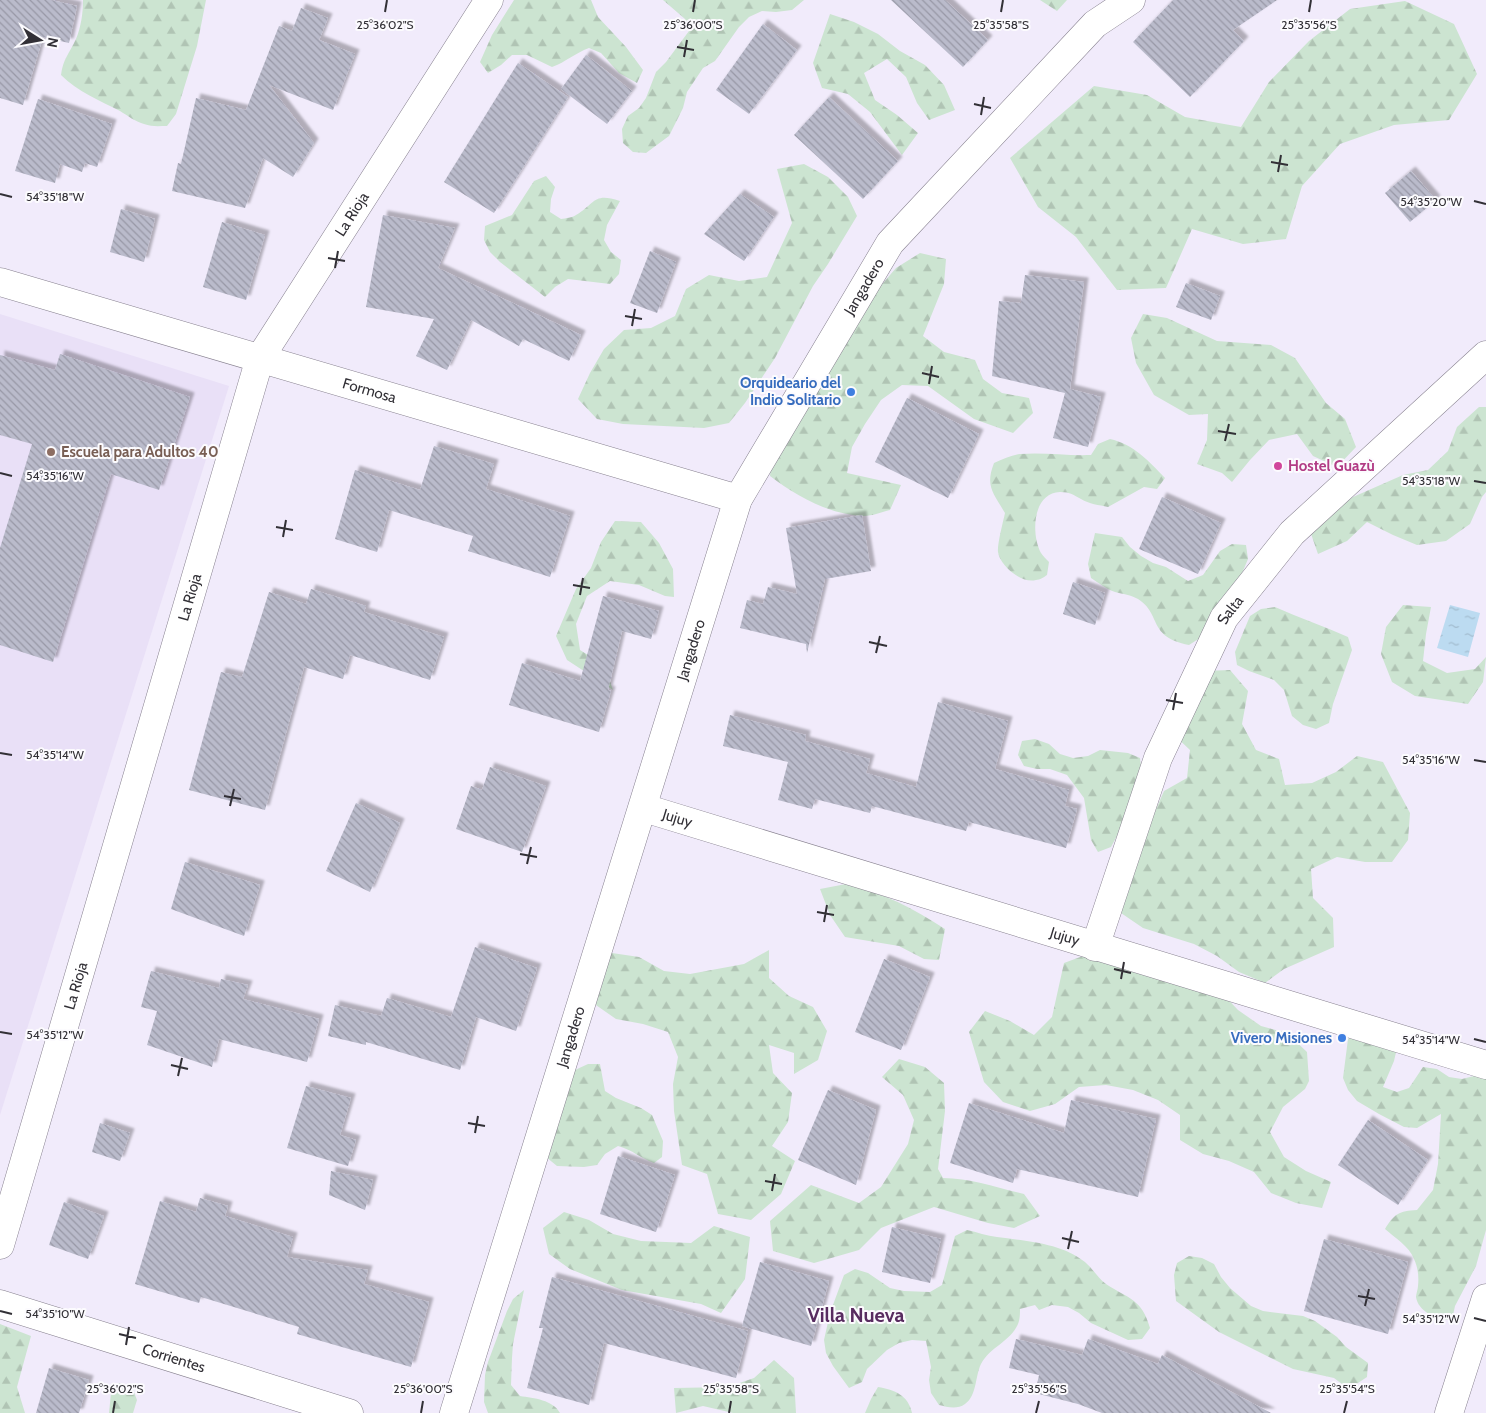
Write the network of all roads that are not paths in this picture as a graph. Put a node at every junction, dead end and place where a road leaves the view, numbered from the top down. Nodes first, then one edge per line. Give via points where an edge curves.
1 (489, 0) edge
2 (1131, 0) edge
3 (0, 282) edge
4 (1486, 355) edge
5 (260, 358) junction
6 (738, 499) junction
7 (644, 808) junction
8 (1095, 946) junction
9 (1486, 1065) edge
10 (0, 1245) edge
11 (1486, 1298) edge
12 (0, 1304) edge
13 (349, 1413) edge
14 (454, 1413) edge
15 (1449, 1413) edge

1 - 5 street, La Rioja
2 - 6 street, Jangadero via 1095,24 890,243
3 - 5 street, Formosa
4 - 8 street, Salta via 1292,532 1224,618 1158,758
5 - 6 street, Formosa
5 - 10 street, La Rioja
6 - 7 street, Jangadero
7 - 8 street, Jujuy
7 - 14 street, Jangadero
8 - 9 street, Jujuy
11 - 15 street
12 - 13 street, Corrientes

